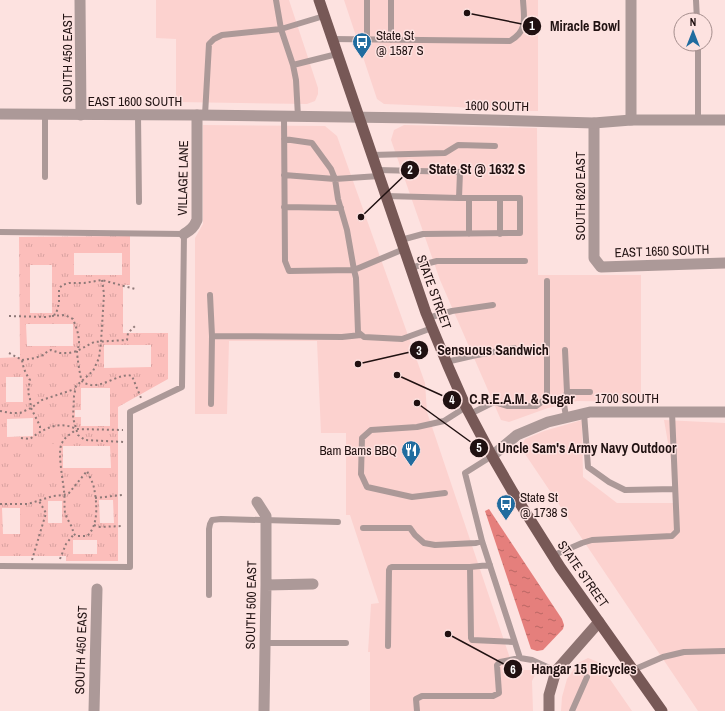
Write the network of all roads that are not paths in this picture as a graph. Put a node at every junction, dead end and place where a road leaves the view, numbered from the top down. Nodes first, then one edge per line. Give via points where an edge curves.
1 (80, 0) edge
2 (276, 0) edge
3 (319, 0) edge
4 (367, 0) edge
5 (391, 0) edge
6 (523, 0) edge
7 (631, 0) edge
8 (696, 0) edge
9 (697, 12) edge
10 (324, 16) junction
11 (281, 29) junction
12 (332, 39) junction
13 (367, 39) junction
14 (391, 40) junction
15 (698, 52) edge
16 (337, 54) junction
17 (293, 64) junction
18 (0, 114) edge
19 (45, 115) junction
20 (81, 115) junction
21 (138, 115) junction
22 (201, 115) junction
23 (269, 116) joint
24 (284, 117) junction
25 (298, 117) junction
26 (359, 118) junction
27 (631, 120) junction
28 (698, 120) junction
29 (725, 120) edge
30 (594, 123) junction
31 (284, 139) junction
32 (495, 146) dead end
33 (372, 155) junction
34 (378, 173) junction
35 (284, 175) junction
36 (45, 177) dead end
37 (335, 180) junction
38 (386, 196) junction
39 (459, 198) junction
40 (469, 198) junction
41 (500, 198) junction
42 (139, 202) dead end
43 (284, 208) junction
44 (341, 208) junction
45 (0, 232) edge
46 (184, 234) junction
47 (469, 234) junction
48 (500, 234) junction
49 (402, 245) junction
50 (525, 261) dead end
51 (725, 263) edge
52 (601, 267) joint
53 (410, 268) junction
54 (354, 270) junction
55 (546, 281) dead end
56 (210, 295) dead end
57 (493, 305) dead end
58 (430, 323) junction
59 (361, 335) junction
60 (212, 336) junction
61 (514, 348) dead end
62 (565, 350) dead end
63 (446, 362) junction
64 (567, 392) junction
65 (590, 392) dead end
66 (211, 404) dead end
67 (468, 411) junction
68 (672, 412) junction
69 (725, 412) edge
70 (584, 413) junction
71 (566, 417) junction
72 (492, 456) junction
73 (675, 489) junction
74 (445, 493) dead end
75 (257, 502) dead end
76 (266, 521) junction
77 (338, 522) dead end
78 (363, 528) dead end
79 (482, 541) junction
80 (552, 556) junction
81 (490, 565) junction
82 (0, 566) edge
83 (470, 568) junction
84 (313, 584) dead end
85 (266, 585) junction
86 (97, 589) dead end
87 (209, 596) dead end
88 (599, 622) junction
89 (514, 642) junction
90 (265, 643) junction
91 (346, 643) dead end
92 (388, 646) dead end
93 (725, 651) edge
94 (520, 658) junction
95 (633, 670) junction
96 (556, 671) junction
97 (587, 677) dead end
98 (94, 711) edge
99 (264, 711) edge
100 (417, 711) edge
101 (549, 711) edge
102 (572, 711) edge
103 (662, 711) edge

1 - 20 street, SOUTH 450 EAST
2 - 11 lane
3 - 10 main road, STATE STREET
4 - 13 lane
5 - 14 lane
6 - 14 lane via 523,27 510,41
7 - 27 street
8 - 9 lane
10 - 11 lane
10 - 12 main road, STATE STREET
11 - 17 lane
11 - 22 lane via 222,36 209,44
12 - 13 lane
12 - 16 main road, STATE STREET
13 - 14 lane
15 - 28 lane
16 - 17 lane
16 - 26 main road, STATE STREET
17 - 25 lane
18 - 19 street, EAST 1600 SOUTH
19 - 20 street, EAST 1600 SOUTH
19 - 36 lane
20 - 21 street, EAST 1600 SOUTH
21 - 22 street, EAST 1600 SOUTH
21 - 42 lane
22 - 23 street, EAST 1600 SOUTH
22 - 46 street, VILLAGE LANE via 197,220 194,227
23 - 24 street, 1600 SOUTH
24 - 25 street, 1600 SOUTH
24 - 31 lane
25 - 26 street, 1600 SOUTH
26 - 30 street, 1600 SOUTH
26 - 33 main road, STATE STREET
27 - 28 street, 1600 SOUTH
27 - 30 street, 1600 SOUTH
28 - 29 street, 1600 SOUTH
30 - 52 street, SOUTH 620 EAST via 594,258
31 - 35 lane
31 - 37 lane via 312,143 331,169
32 - 33 lane via 458,145 445,153
33 - 34 main road, STATE STREET
34 - 37 lane
34 - 38 main road, STATE STREET
34 - 39 lane via 460,172
35 - 37 lane
35 - 43 lane
37 - 44 lane
38 - 39 lane
38 - 49 main road, STATE STREET
39 - 40 lane
40 - 41 lane
40 - 47 lane
41 - 48 lane
41 - 48 lane via 520,198 520,233
43 - 44 lane
43 - 54 lane via 285,261 289,271
44 - 54 lane
45 - 46 lane
46 - 82 lane via 182,387 130,412 130,567
47 - 48 lane
47 - 49 lane via 423,234
49 - 53 main road, STATE STREET
49 - 54 lane
50 - 53 lane via 437,261
51 - 52 street, EAST 1650 SOUTH
53 - 58 main road, STATE STREET
54 - 59 lane via 358,332
55 - 67 lane via 547,398 536,406 507,406 494,402
56 - 60 lane
57 - 58 lane via 452,310
58 - 59 lane via 402,339
58 - 63 main road, STATE STREET
59 - 60 lane
60 - 66 lane
61 - 63 lane
62 - 64 lane
63 - 67 main road, STATE STREET
64 - 65 lane
64 - 71 lane via 564,404
67 - 72 main road, STATE STREET
67 - 74 lane via 444,421 417,427 371,430 362,438 361,474 367,487 412,497
68 - 69 street, 1700 SOUTH
68 - 70 street, 1700 SOUTH
68 - 73 lane
70 - 71 street, 1700 SOUTH
70 - 73 lane via 588,467 625,490
71 - 72 street, 1700 SOUTH via 517,435
72 - 79 lane via 465,473
72 - 80 main road, STATE STREET
73 - 80 lane via 677,531 672,536 592,540
75 - 76 street, SOUTH 500 EAST via 266,516
76 - 77 lane
76 - 85 street, SOUTH 500 EAST
76 - 87 lane via 217,519 211,522
78 - 79 lane via 410,528 424,543 435,546
79 - 81 lane
80 - 88 main road, STATE STREET
81 - 83 lane
81 - 89 lane
83 - 89 lane via 472,640
83 - 92 lane via 390,568
84 - 85 street
85 - 90 street, SOUTH 500 EAST
86 - 98 street, SOUTH 450 EAST
88 - 95 main road, STATE STREET
88 - 96 main road
89 - 94 lane
90 - 91 lane
90 - 99 street, SOUTH 500 EAST
93 - 95 lane via 684,652 663,657
94 - 96 lane via 532,660
94 - 100 lane via 497,665 499,693 493,696 422,696 416,699
95 - 103 main road, STATE STREET
96 - 101 main road via 549,695
97 - 102 lane

